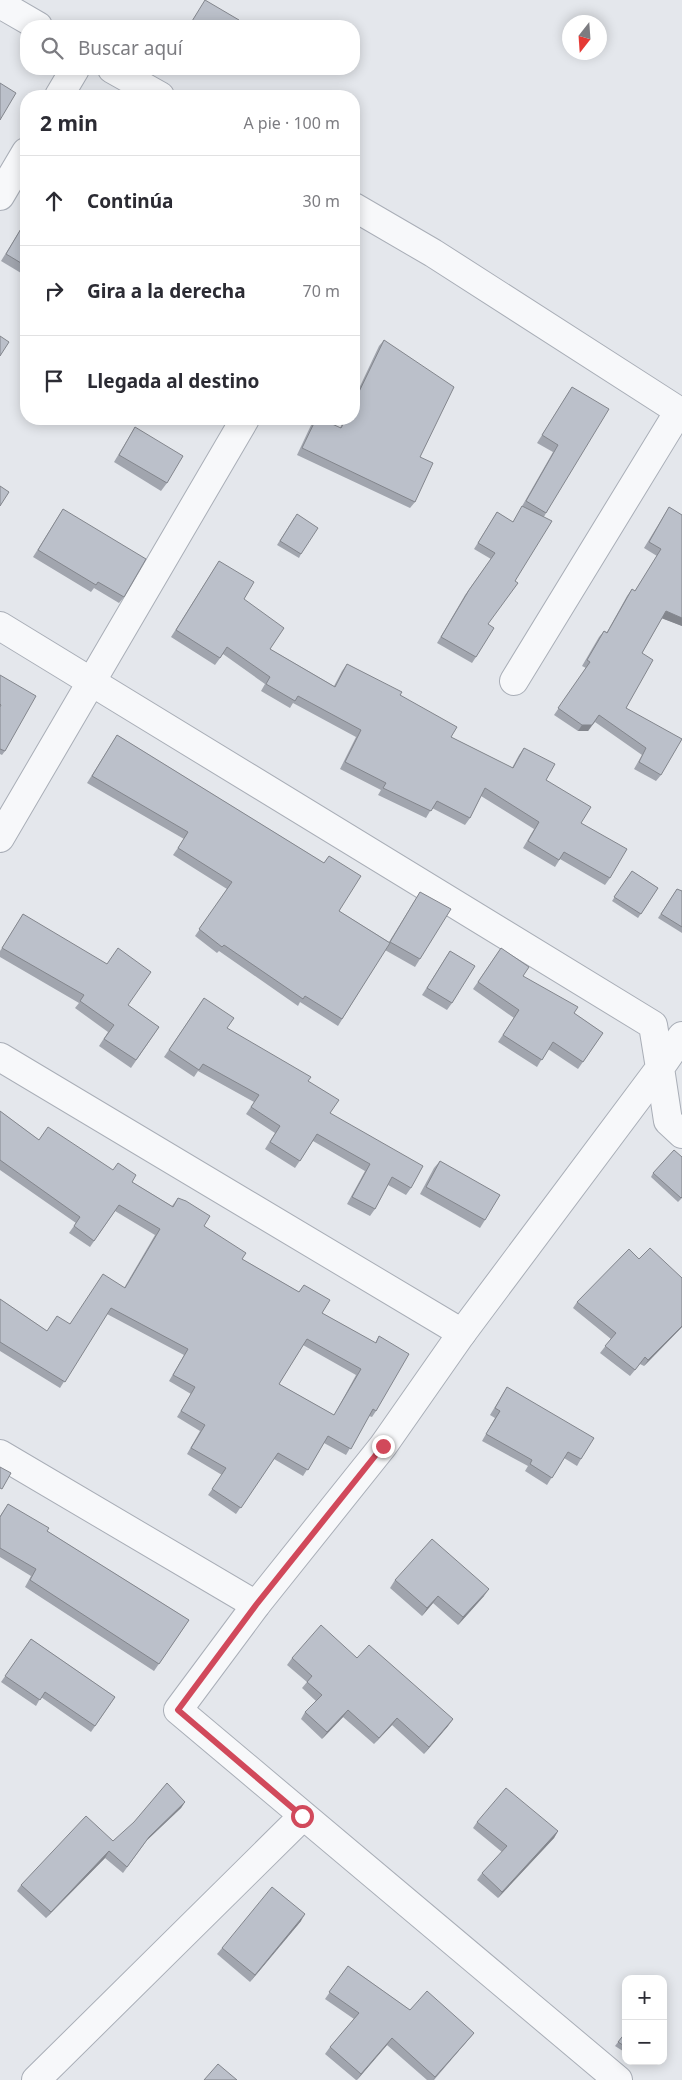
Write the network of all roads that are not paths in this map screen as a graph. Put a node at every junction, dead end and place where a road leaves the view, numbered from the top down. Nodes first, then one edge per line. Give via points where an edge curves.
1 (0, 4) edge
2 (28, 20) edge
3 (71, 75) edge
4 (123, 75) edge
5 (63, 90) edge
6 (149, 90) edge
7 (20, 162) edge
8 (0, 196) edge
9 (360, 218) edge
10 (680, 412) edge
11 (241, 425) edge
12 (0, 626) edge
13 (92, 681) junction
14 (514, 681) dead end
15 (0, 838) edge
16 (682, 1036) edge
17 (0, 1057) edge
18 (660, 1068) junction
19 (682, 1134) edge
20 (462, 1333) junction
21 (0, 1454) edge
22 (256, 1605) junction
23 (302, 1816) junction
24 (36, 2080) edge
25 (618, 2080) edge

1 - 2 street
3 - 5 street
4 - 6 street
7 - 8 street
9 - 10 street via 433,252
10 - 14 street
11 - 13 street
12 - 13 street
13 - 15 street
13 - 18 street via 653,1025
16 - 18 street
17 - 20 street
18 - 19 street via 668,1121
18 - 20 street
20 - 22 street via 383,1446
21 - 22 street
22 - 23 street via 178,1710
23 - 24 street
23 - 25 street

